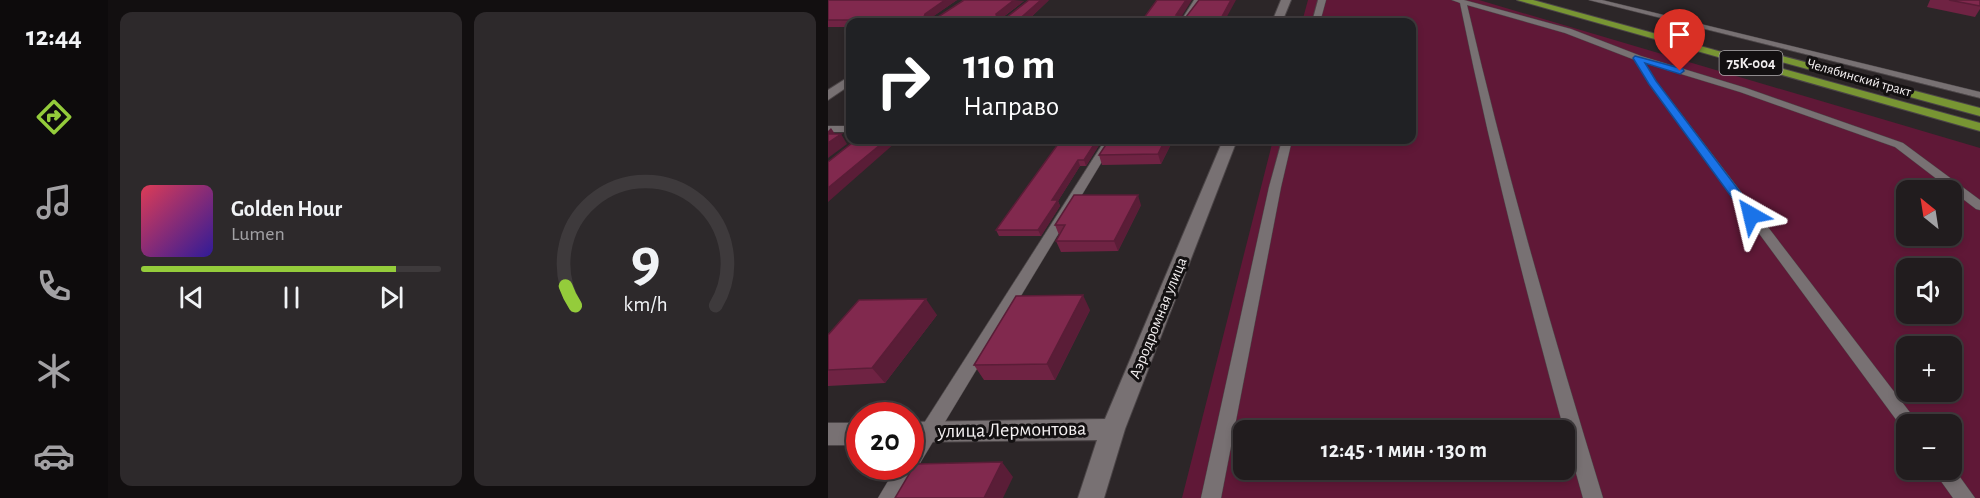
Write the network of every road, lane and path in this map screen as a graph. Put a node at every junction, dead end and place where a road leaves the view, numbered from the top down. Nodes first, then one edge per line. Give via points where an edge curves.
1 (1198, 0) edge
2 (1286, 0) edge
3 (1322, 0) edge
4 (1522, 0) edge
5 (1559, 0) edge
6 (1593, 0) edge
7 (1460, 1) edge
8 (1604, 12) junction
9 (1187, 18) edge
10 (1279, 18) edge
11 (1317, 18) edge
12 (1638, 58) junction
13 (846, 83) edge
14 (1980, 95) edge
15 (828, 96) edge
16 (1980, 112) edge
17 (1980, 127) edge
18 (828, 129) edge
19 (846, 129) edge
20 (1107, 144) edge
21 (1228, 144) edge
22 (1286, 144) edge
23 (1980, 206) edge
24 (1901, 414) edge
25 (924, 426) edge
26 (1113, 429) junction
27 (924, 432) edge
28 (846, 434) edge
29 (828, 435) edge
30 (899, 480) edge
31 (1951, 480) edge
32 (888, 498) edge
33 (1091, 498) edge
34 (1211, 498) edge
35 (1593, 498) edge
36 (1965, 498) edge

1 - 9 lane
2 - 10 street
3 - 11 lane
4 - 17 main road, Челябинский тракт / 75К-004
5 - 8 main road, Челябинский тракт / 75К-004
6 - 8 lane
6 - 14 lane
7 - 12 lane via 1568,31
7 - 35 lane via 1542,328
8 - 16 main road, Челябинский тракт / 75К-004
12 - 23 lane via 1899,145
12 - 24 lane via 1659,92
13 - 15 street
18 - 19 lane
20 - 25 lane
21 - 26 street, Аэродромная улица
22 - 34 lane
26 - 27 street, улица Лермонтова
26 - 33 street, Аэродромная улица
28 - 29 street
30 - 32 lane
31 - 36 lane

